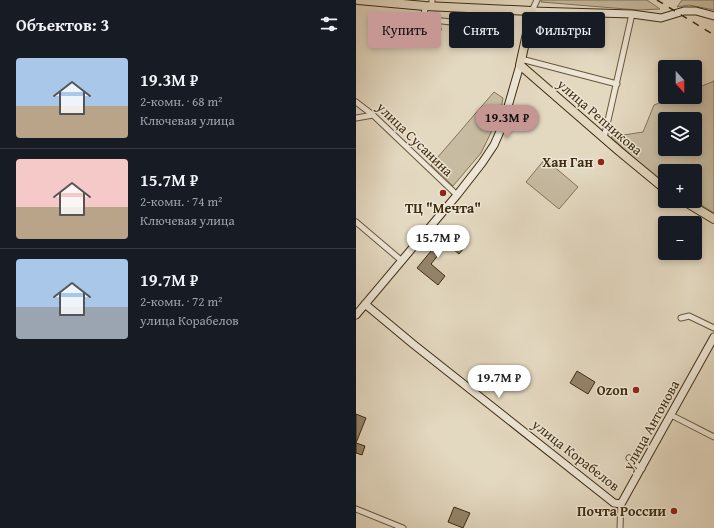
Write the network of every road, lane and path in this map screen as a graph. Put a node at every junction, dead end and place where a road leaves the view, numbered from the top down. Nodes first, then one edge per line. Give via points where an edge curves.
1 (358, 0) edge
2 (537, 0) edge
3 (430, 4) edge
4 (532, 11) junction
5 (632, 14) junction
6 (714, 16) edge
7 (520, 62) junction
8 (618, 84) junction
9 (356, 102) edge
10 (373, 115) junction
11 (356, 118) edge
12 (604, 138) junction
13 (658, 182) edge
14 (457, 195) junction
15 (696, 208) edge
16 (714, 219) edge
17 (356, 222) edge
18 (402, 261) junction
19 (365, 304) junction
20 (356, 315) edge
21 (681, 318) dead end
22 (714, 328) edge
23 (714, 337) edge
24 (671, 415) junction
25 (714, 437) edge
26 (629, 458) dead end
27 (642, 469) junction
28 (621, 504) junction
29 (356, 509) edge
30 (403, 528) edge
31 (620, 528) edge

1 - 3 main road
2 - 4 street
3 - 4 main road
4 - 5 street
4 - 7 main road
5 - 6 street via 662,18 684,11 696,11
5 - 8 street
7 - 8 street
7 - 12 main road, улица Репникова
7 - 14 street via 502,127 494,145
8 - 12 street
9 - 10 street, улица Сусанина
10 - 11 street
10 - 14 street, улица Сусанина
12 - 13 main road, улица Репникова
14 - 18 street
15 - 16 main road
17 - 18 street
18 - 19 street
19 - 20 street
19 - 28 street, улица Корабелов via 614,503
21 - 22 street via 689,316
23 - 24 street, улица Антонова
24 - 25 street
24 - 27 street, улица Антонова
26 - 27 street
27 - 28 street, улица Антонова
28 - 31 street, улица Антонова
29 - 30 street

